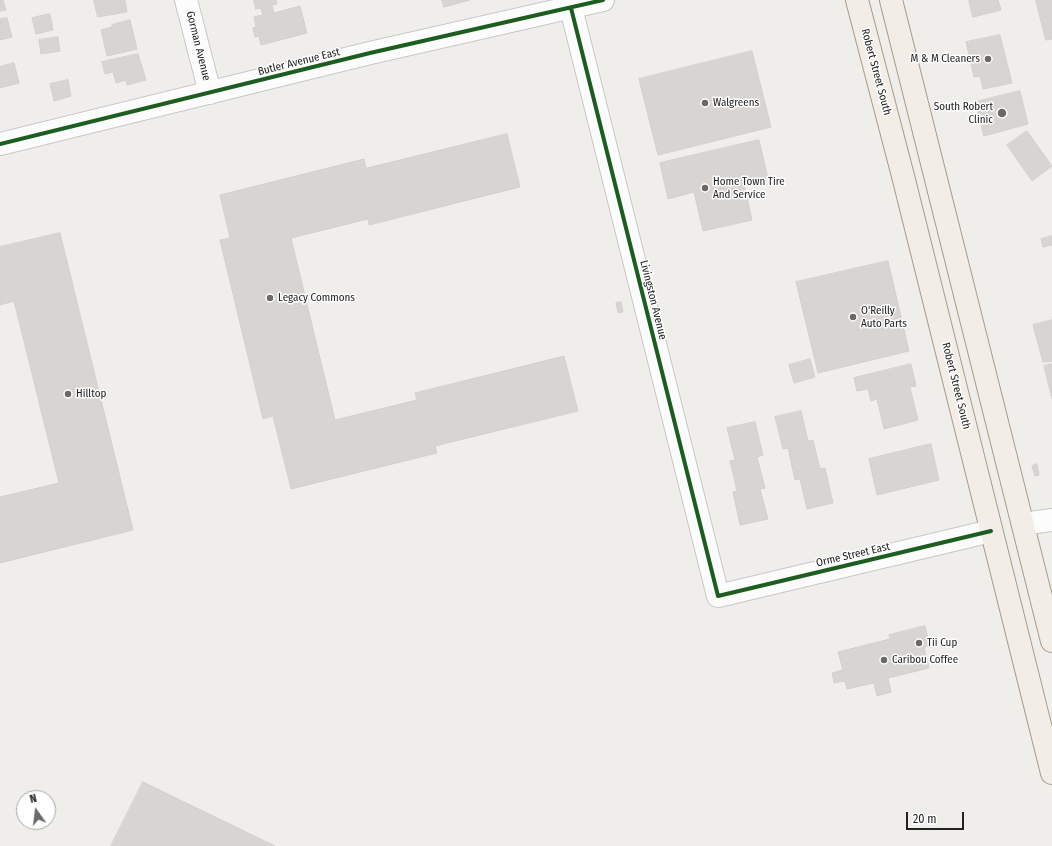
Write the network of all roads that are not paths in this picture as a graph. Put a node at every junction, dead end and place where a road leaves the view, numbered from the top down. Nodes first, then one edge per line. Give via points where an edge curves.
1 (186, 0) edge
2 (603, 0) edge
3 (857, 0) edge
4 (891, 0) edge
5 (532, 8) edge
6 (571, 8) junction
7 (210, 93) junction
8 (0, 144) edge
9 (985, 503) junction
10 (1052, 520) edge
11 (1023, 524) junction
12 (991, 531) junction
13 (1032, 561) junction
14 (718, 596) joint
15 (1052, 640) edge
16 (1052, 774) edge

1 - 7 street, Gorman Avenue
2 - 6 street, Butler Avenue East
3 - 9 main road, Robert Street South
4 - 11 main road
5 - 6 street, Butler Avenue East
5 - 7 street, Butler Avenue East via 370,53
6 - 14 street, Livingston Avenue
7 - 8 street, Butler Avenue East
9 - 11 main road via 1011,521
9 - 12 main road, Robert Street South
10 - 11 street
11 - 13 main road
12 - 13 main road via 1007,538
12 - 14 street, Orme Street East
12 - 16 main road, Robert Street South
13 - 15 main road

